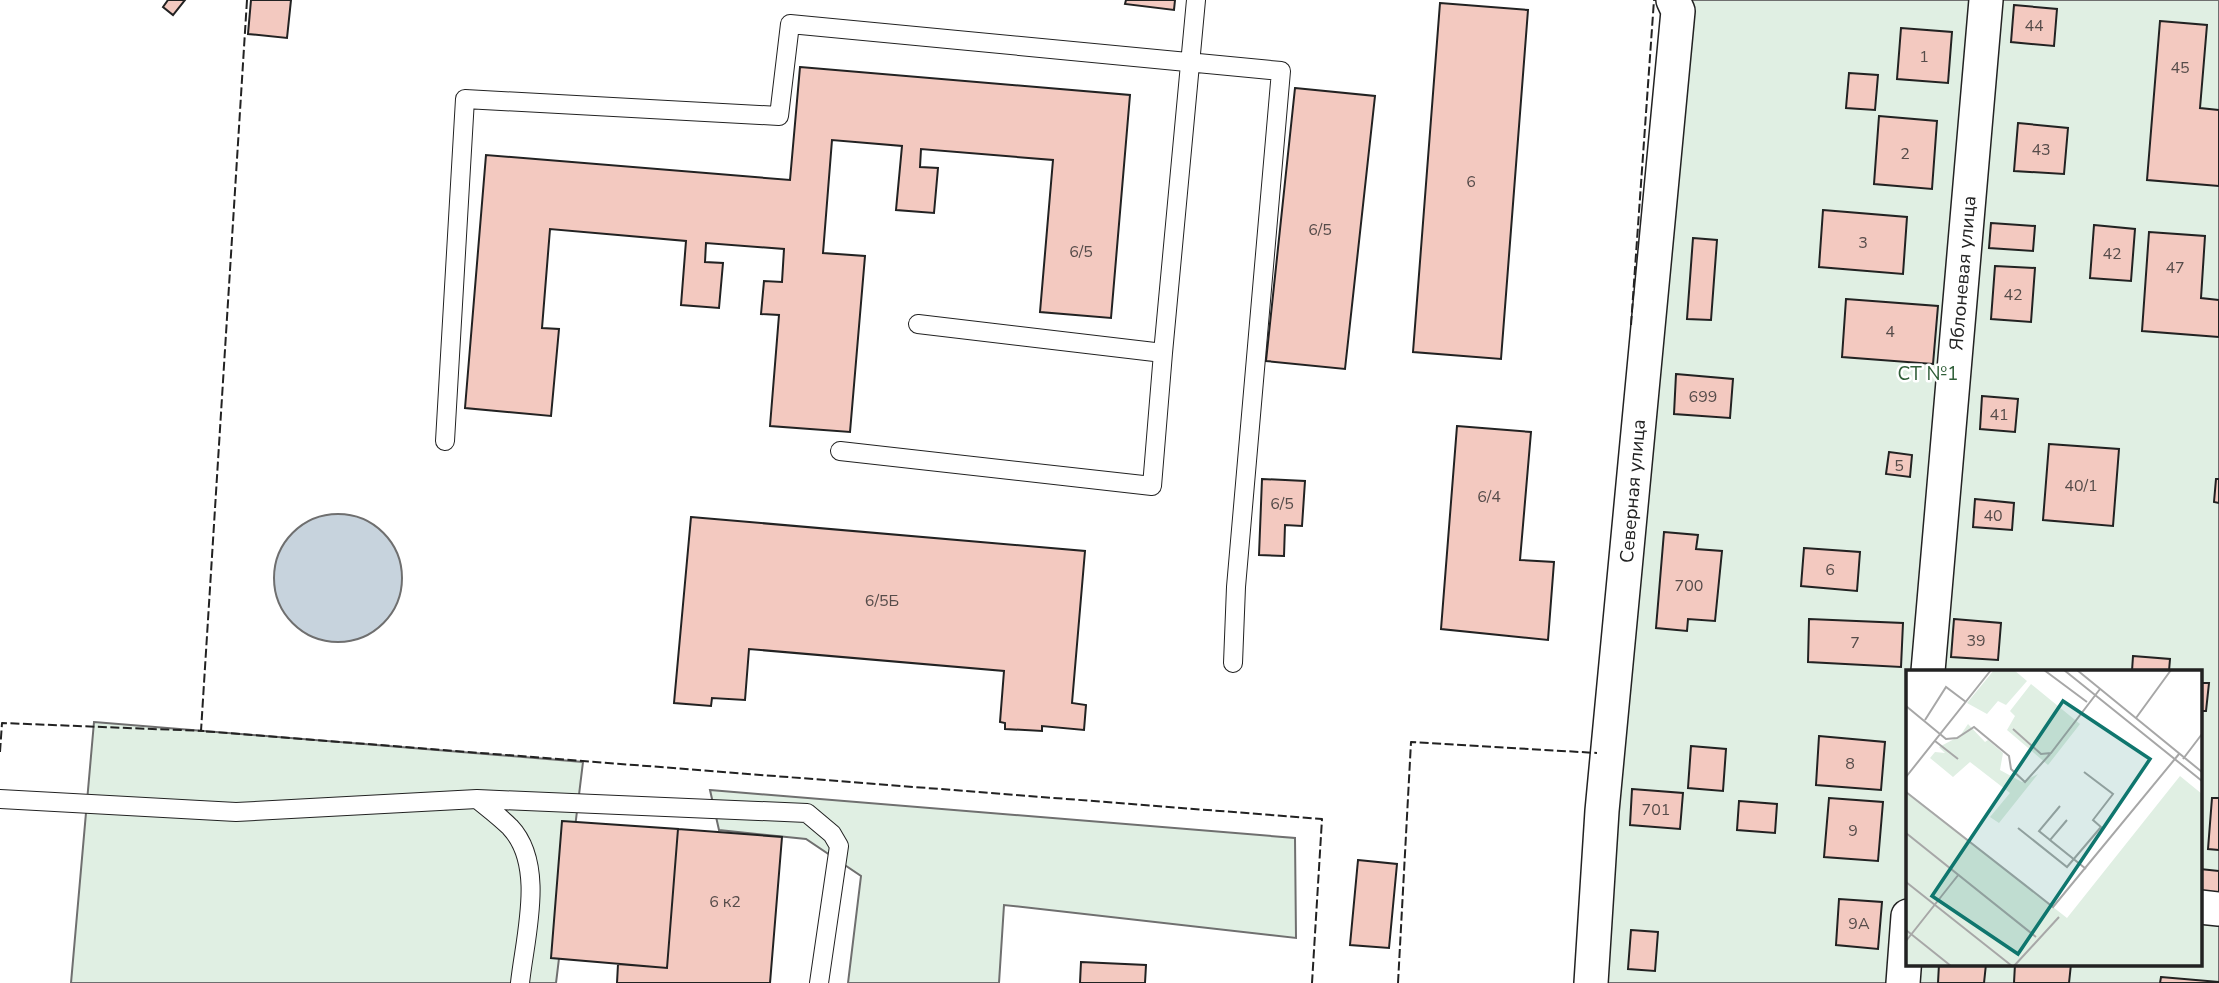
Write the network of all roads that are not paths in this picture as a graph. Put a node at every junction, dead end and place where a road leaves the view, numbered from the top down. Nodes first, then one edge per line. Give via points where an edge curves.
1 (1195, 0) edge
2 (1673, 0) edge
3 (1986, 0) edge
4 (1191, 62) junction
5 (918, 324) dead end
6 (1163, 353) junction
7 (445, 441) dead end
8 (840, 451) dead end
9 (1233, 663) dead end
10 (1928, 670) edge
11 (0, 799) edge
12 (477, 799) junction
13 (1906, 943) edge
14 (520, 983) edge
15 (819, 983) edge
16 (1591, 983) edge
17 (1903, 983) edge

1 - 4 lane
2 - 16 street, Северная улица via 1678,11 1602,811
3 - 10 street, Яблоневая улица
4 - 6 lane
4 - 7 lane via 790,24 779,116 466,99
4 - 9 lane via 1281,71
5 - 6 lane
6 - 8 lane via 1152,486
11 - 12 lane via 236,812
12 - 14 lane via 512,828 532,873
12 - 15 lane via 807,813 839,846
13 - 17 street

